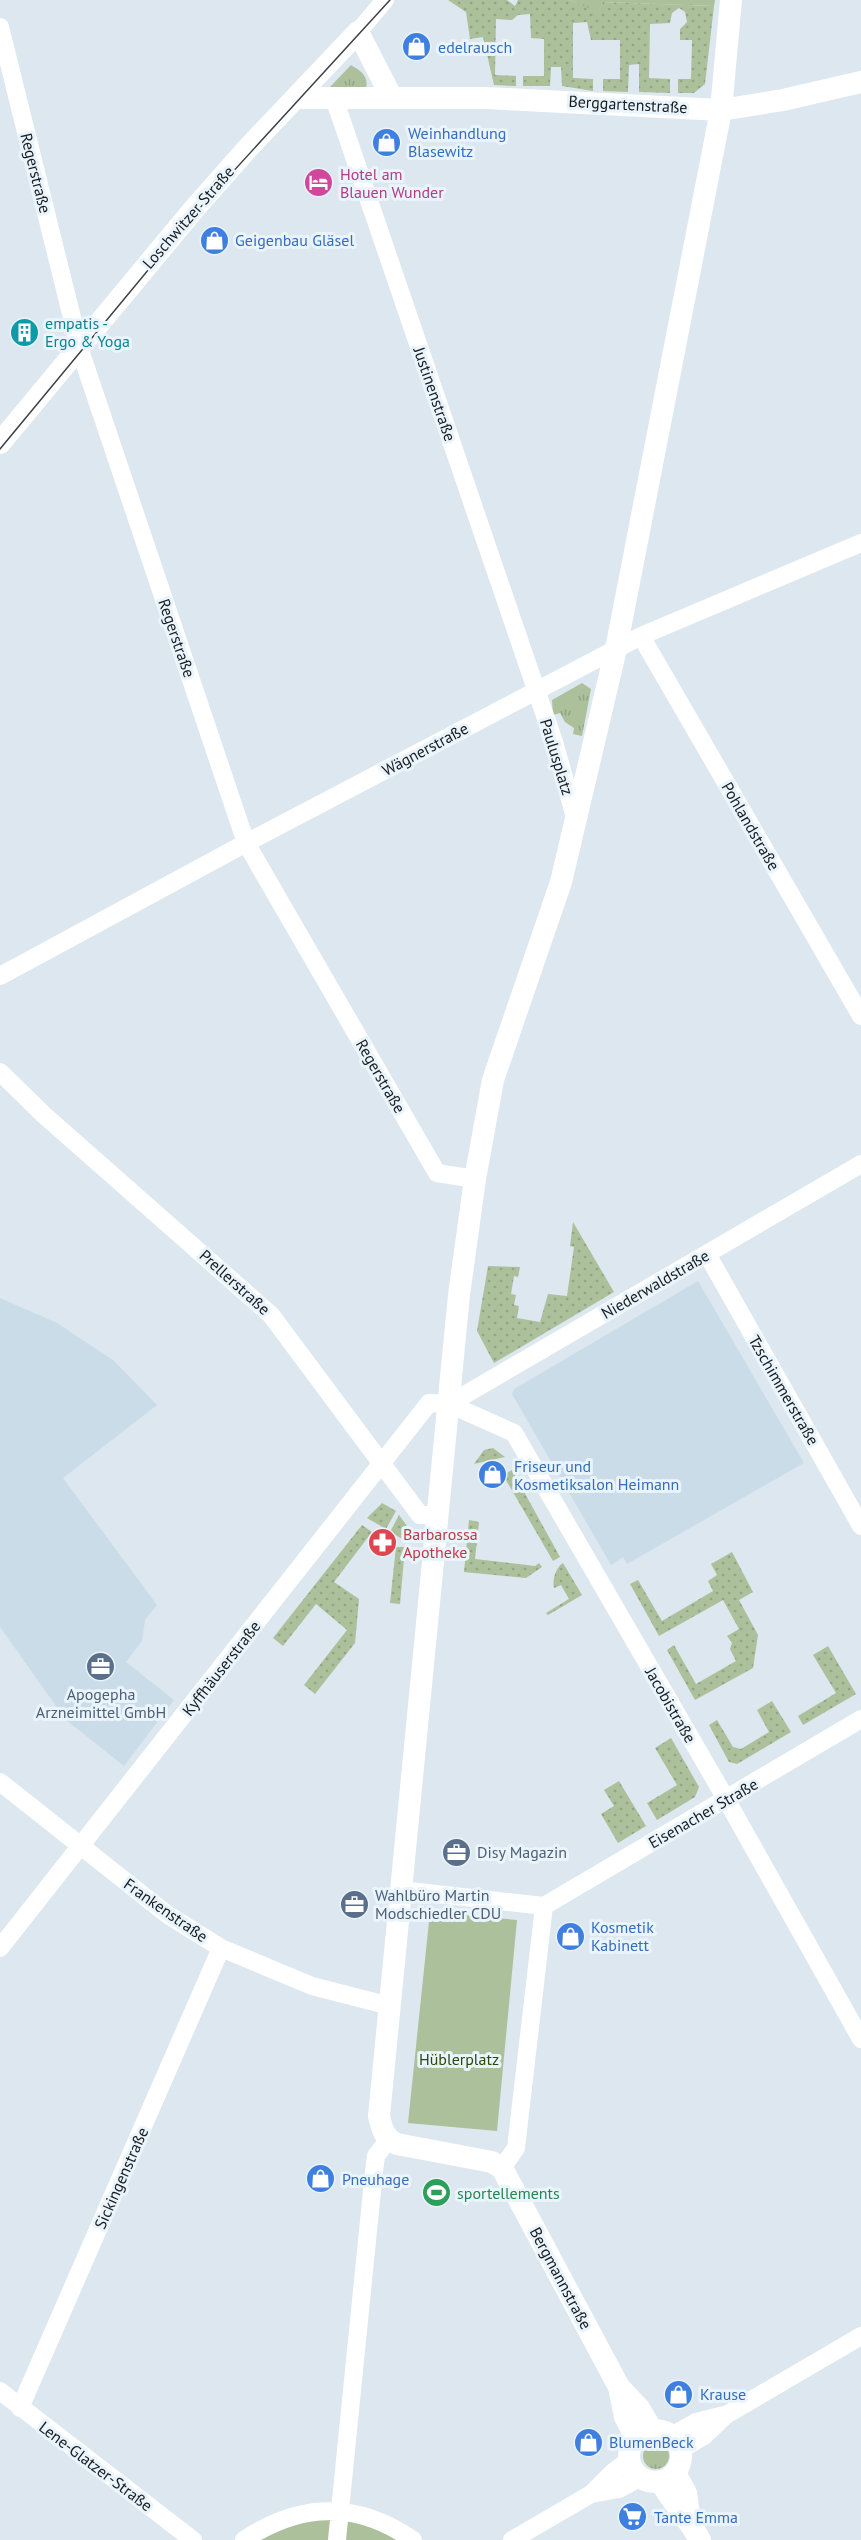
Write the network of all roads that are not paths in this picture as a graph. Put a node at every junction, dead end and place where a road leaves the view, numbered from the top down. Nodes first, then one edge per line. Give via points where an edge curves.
1 (385, 0) edge
2 (731, 0) edge
3 (0, 27) edge
4 (358, 32) junction
5 (861, 82) edge
6 (391, 96) junction
7 (296, 98) junction
8 (334, 98) junction
9 (721, 110) junction
10 (79, 346) junction
11 (0, 443) edge
12 (859, 548) edge
13 (641, 636) junction
14 (616, 649) junction
15 (536, 691) junction
16 (577, 824) junction
17 (246, 843) junction
18 (0, 976) edge
19 (861, 1016) edge
20 (0, 1072) edge
21 (861, 1164) edge
22 (475, 1179) junction
23 (707, 1254) junction
24 (449, 1404) junction
25 (380, 1462) junction
26 (438, 1515) junction
27 (861, 1526) edge
28 (861, 1719) edge
29 (0, 1782) edge
30 (726, 1799) junction
31 (81, 1847) junction
32 (401, 1890) junction
33 (544, 1906) junction
34 (0, 1948) edge
35 (222, 1948) junction
36 (390, 2006) junction
37 (861, 2039) edge
38 (388, 2140) junction
39 (502, 2168) junction
40 (861, 2336) edge
41 (0, 2391) edge
42 (20, 2408) junction
43 (660, 2438) junction
44 (651, 2473) junction
45 (340, 2511) junction
46 (695, 2530) edge
47 (193, 2540) edge
48 (244, 2540) edge
49 (337, 2540) edge
50 (413, 2540) edge
51 (512, 2540) edge

1 - 4 street, Loschwitzer Straße
2 - 9 street
3 - 10 street, Regerstraße
4 - 6 street
4 - 7 street, Loschwitzer Straße
5 - 9 street, Berggartenstraße
6 - 8 street, Berggartenstraße
6 - 9 street, Berggartenstraße via 584,101
7 - 8 street, Berggartenstraße
7 - 10 street, Loschwitzer Straße via 217,183
8 - 15 street, Justinenstraße
9 - 14 street
10 - 11 street, Loschwitzer Straße
10 - 17 street, Regerstraße
12 - 13 street, Wägnerstraße
13 - 14 street, Wägnerstraße
13 - 19 street, Pohlandstraße
14 - 15 street, Wägnerstraße
14 - 16 street
15 - 16 street, Paulusplatz
15 - 17 street, Wägnerstraße
16 - 22 street via 493,1080
17 - 18 street, Wägnerstraße
17 - 22 street, Regerstraße via 437,1173
20 - 25 street, Prellerstraße via 271,1315
21 - 23 street, Niederwaldstraße
22 - 24 street
23 - 24 street, Niederwaldstraße
23 - 27 street, Tzschimmerstraße
24 - 25 street, Kyffhäuserstraße via 429,1402
24 - 26 street
24 - 30 street, Jacobistraße via 514,1433
25 - 26 street, Prellerstraße via 420,1515
25 - 31 street, Kyffhäuserstraße
26 - 32 street
28 - 30 street, Eisenacher Straße
29 - 31 street, Frankenstraße
30 - 33 street, Eisenacher Straße
30 - 37 street, Jacobistraße
31 - 34 street, Kyffhäuserstraße
31 - 35 street, Frankenstraße via 168,1915
32 - 33 street
32 - 36 street
33 - 39 street via 516,2148
35 - 36 street, Frankenstraße via 312,1986
35 - 42 street, Sickingenstraße
36 - 38 street via 379,2116
38 - 39 street via 406,2147 492,2162
38 - 45 street via 376,2156 374,2171
39 - 43 street, Bergmannstraße via 619,2387
40 - 43 street via 726,2415 704,2436
41 - 42 street, Lene-Glatzer-Straße
42 - 47 street, Lene-Glatzer-Straße
43 - 44 street via 680,2464
43 - 44 street via 630,2447
44 - 46 street
44 - 51 street via 612,2473 591,2494
45 - 48 street via 288,2516
45 - 49 street
45 - 50 street via 368,2516

